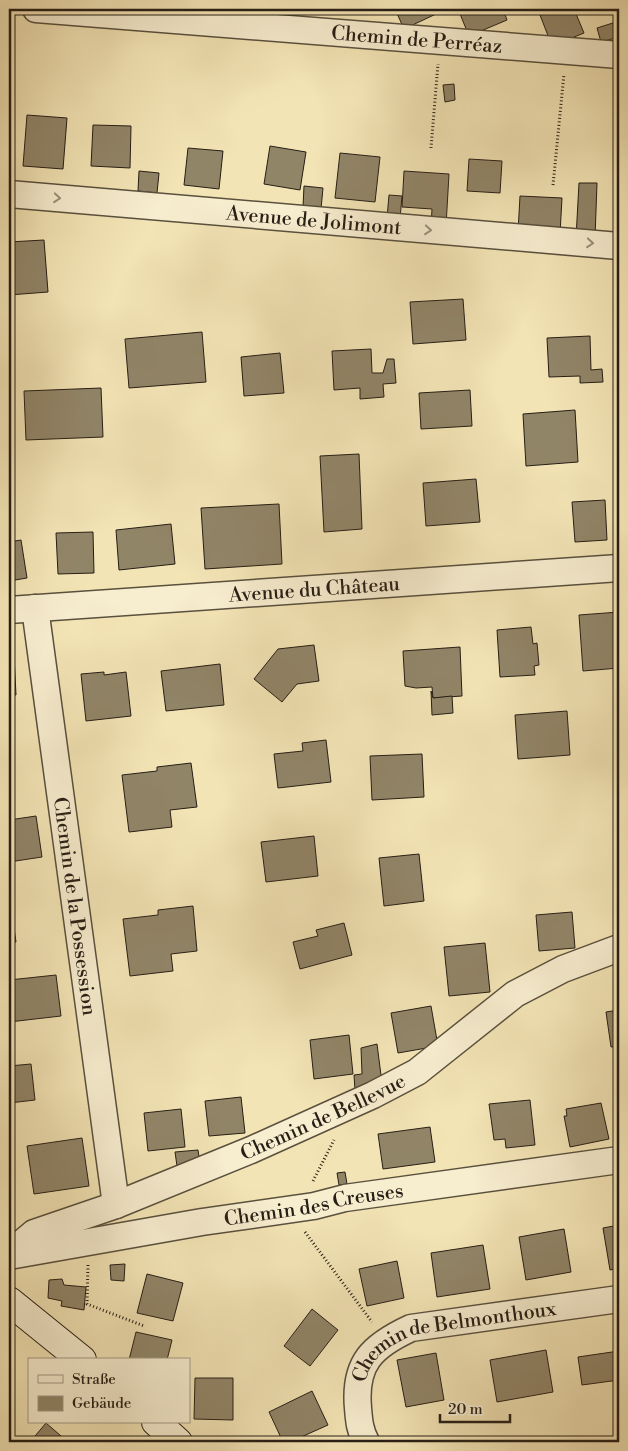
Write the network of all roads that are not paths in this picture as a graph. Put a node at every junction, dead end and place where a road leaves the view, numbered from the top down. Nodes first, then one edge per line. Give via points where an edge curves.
1 (36, 9) edge
2 (619, 55) edge
3 (9, 194) edge
4 (619, 246) edge
5 (619, 568) edge
6 (35, 608) junction
7 (9, 610) edge
8 (619, 948) edge
9 (619, 1160) edge
10 (116, 1205) junction
11 (9, 1255) edge
12 (619, 1299) edge
13 (9, 1301) edge
14 (80, 1358) edge
15 (158, 1424) edge
16 (178, 1442) edge
17 (366, 1442) edge

1 - 2 street, Chemin de Perréaz
3 -> 4 street, Avenue de Jolimont
5 - 6 street, Avenue du Château
6 - 7 street, Avenue du Château
6 - 10 street, Chemin de la Possession
8 - 10 street, Chemin de Bellevue via 563,970 515,994 417,1072 373,1095 251,1150
9 - 11 street, Chemin des Creuses via 345,1198 314,1206
10 - 11 street, Chemin de Bellevue via 34,1233
12 - 17 street, Chemin de Belmonthoux via 411,1328 387,1339 362,1365 356,1389 360,1430
13 - 14 street
15 - 16 street

